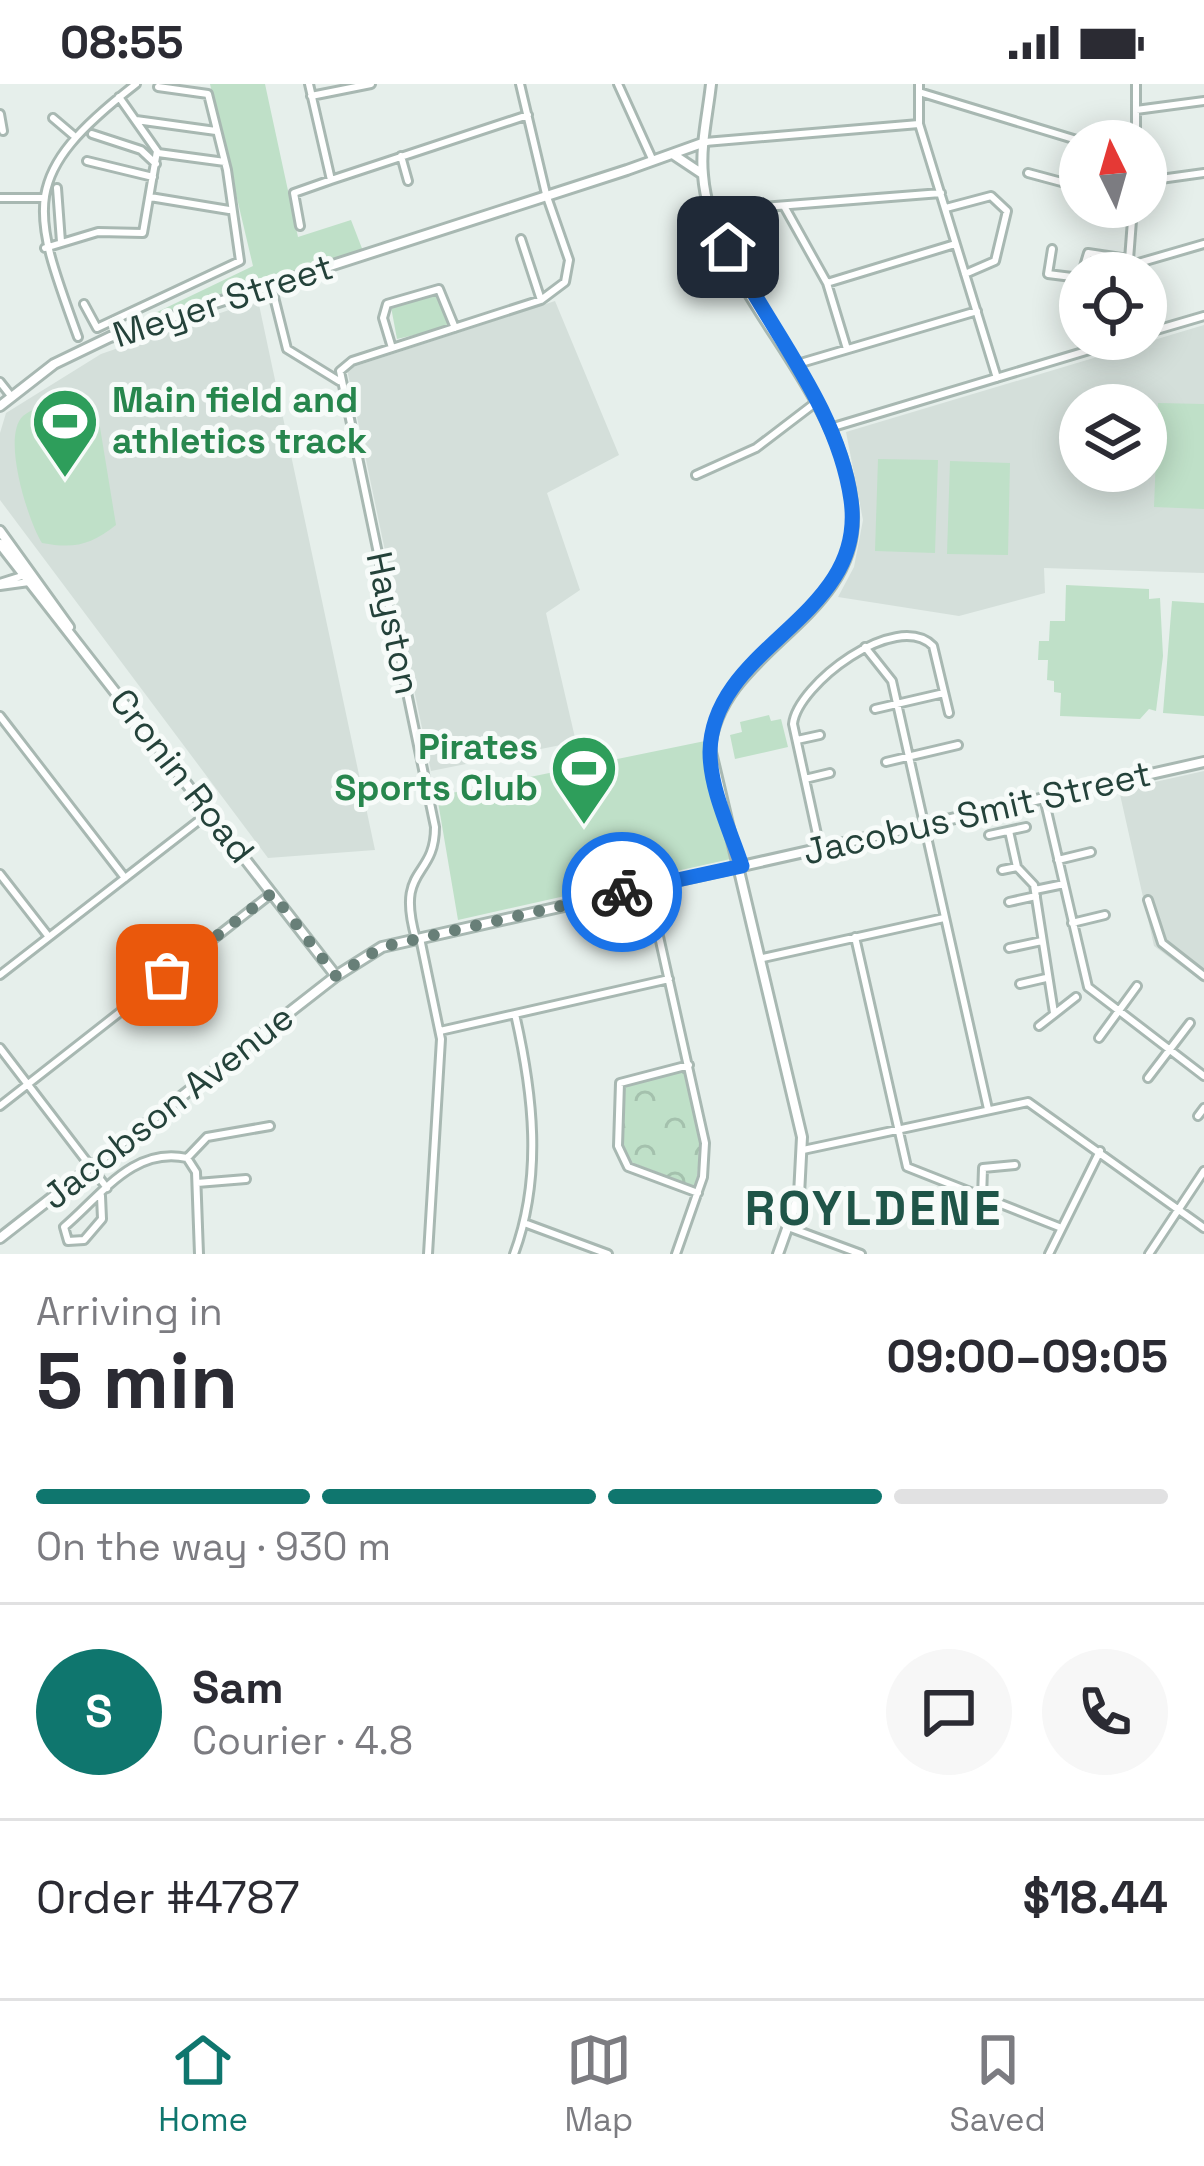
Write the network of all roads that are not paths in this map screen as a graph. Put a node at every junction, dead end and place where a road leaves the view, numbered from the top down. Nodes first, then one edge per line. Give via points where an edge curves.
1 (136, 84) edge
2 (309, 84) edge
3 (371, 84) edge
4 (520, 84) edge
5 (618, 84) edge
6 (712, 84) edge
7 (1136, 84) edge
8 (158, 87) edge
9 (919, 88) edge
10 (311, 96) junction
11 (119, 97) junction
12 (1204, 101) edge
13 (1136, 110) junction
14 (0, 114) edge
15 (528, 115) junction
16 (53, 118) dead end
17 (136, 120) junction
18 (1136, 120) edge
19 (919, 124) junction
20 (3, 131) edge
21 (218, 131) junction
22 (92, 134) dead end
23 (1059, 134) edge
24 (74, 136) junction
25 (705, 142) junction
26 (157, 153) junction
27 (672, 155) junction
28 (401, 156) junction
29 (87, 161) dead end
30 (653, 161) junction
31 (225, 162) junction
32 (156, 164) junction
33 (1028, 173) dead end
34 (1204, 173) edge
35 (702, 174) junction
36 (154, 177) junction
37 (334, 178) junction
38 (1167, 178) edge
39 (408, 181) dead end
40 (1059, 181) edge
41 (57, 188) dead end
42 (941, 193) junction
43 (546, 196) junction
44 (150, 197) junction
45 (0, 198) edge
46 (44, 198) junction
47 (784, 206) junction
48 (946, 208) junction
49 (231, 210) junction
50 (713, 211) junction
51 (300, 226) dead end
52 (521, 239) dead end
53 (61, 242) junction
54 (956, 243) junction
55 (1204, 244) edge
56 (45, 248) junction
57 (1052, 249) dead end
58 (1167, 255) edge
59 (965, 274) junction
60 (1059, 274) edge
61 (827, 283) junction
62 (271, 284) junction
63 (541, 300) junction
64 (84, 304) dead end
65 (977, 311) junction
66 (1204, 316) edge
67 (1167, 327) edge
68 (455, 328) junction
69 (78, 337) dead end
70 (392, 348) junction
71 (847, 350) junction
72 (1059, 359) edge
73 (794, 365) junction
74 (997, 378) junction
75 (0, 382) edge
76 (341, 382) junction
77 (11, 396) junction
78 (816, 402) junction
79 (1, 405) edge
80 (830, 428) junction
81 (696, 475) dead end
82 (0, 531) edge
83 (0, 544) edge
84 (31, 576) junction
85 (0, 584) edge
86 (865, 647) junction
87 (944, 693) junction
88 (897, 704) junction
89 (875, 709) dead end
90 (949, 713) dead end
91 (0, 716) edge
92 (820, 735) dead end
93 (796, 740) junction
94 (958, 745) dead end
95 (908, 758) junction
96 (886, 762) dead end
97 (1204, 762) edge
98 (830, 773) dead end
99 (805, 779) junction
100 (1044, 798) junction
101 (210, 812) junction
102 (924, 824) junction
103 (1027, 827) dead end
104 (1009, 830) junction
105 (988, 835) dead end
106 (820, 848) junction
107 (1090, 852) dead end
108 (1058, 860) junction
109 (742, 866) junction
110 (1017, 867) junction
111 (1001, 870) dead end
112 (0, 874) edge
113 (125, 878) junction
114 (1064, 884) junction
115 (648, 886) junction
116 (272, 893) junction
117 (1036, 893) junction
118 (1148, 900) dead end
119 (1009, 902) dead end
120 (1105, 915) dead end
121 (944, 918) junction
122 (1072, 923) junction
123 (49, 937) junction
124 (855, 937) junction
125 (418, 939) junction
126 (1042, 941) junction
127 (1009, 948) dead end
128 (763, 958) junction
129 (0, 975) edge
130 (336, 976) junction
131 (1204, 976) edge
132 (1046, 978) junction
133 (669, 980) junction
134 (1020, 984) dead end
135 (1137, 986) dead end
136 (1076, 998) dead end
137 (1118, 1012) junction
138 (1054, 1013) junction
139 (515, 1014) junction
140 (1190, 1023) dead end
141 (1039, 1026) dead end
142 (440, 1031) junction
143 (1099, 1039) dead end
144 (0, 1048) edge
145 (1169, 1049) junction
146 (1204, 1062) edge
147 (688, 1065) junction
148 (1201, 1073) edge
149 (1148, 1078) dead end
150 (28, 1084) junction
151 (0, 1106) edge
152 (988, 1108) junction
153 (1204, 1108) edge
154 (1198, 1116) dead end
155 (270, 1126) dead end
156 (896, 1129) junction
157 (803, 1150) junction
158 (1100, 1150) junction
159 (187, 1158) junction
160 (1016, 1165) dead end
161 (90, 1167) junction
162 (1204, 1171) edge
163 (246, 1179) dead end
164 (197, 1183) junction
165 (104, 1192) junction
166 (698, 1193) junction
167 (982, 1199) junction
168 (1176, 1208) junction
169 (525, 1223) junction
170 (788, 1227) junction
171 (1059, 1227) junction
172 (1204, 1228) edge
173 (0, 1238) edge
174 (199, 1254) edge
175 (428, 1254) edge
176 (514, 1254) edge
177 (608, 1254) edge
178 (676, 1254) edge
179 (778, 1254) edge
180 (861, 1254) edge
181 (1048, 1254) edge
182 (1148, 1254) edge

1 - 11 street
2 - 10 street
3 - 10 street
4 - 15 street
5 - 30 street
6 - 25 street
7 - 13 street
8 - 21 street via 206,92
9 - 19 street
9 - 23 street
10 - 37 street
11 - 17 street
11 - 24 street
12 - 13 street
13 - 18 street
14 - 20 street
15 - 28 street
15 - 43 street
16 - 24 street
17 - 21 street
17 - 26 street
19 - 25 street, Meyer Street
19 - 42 street
21 - 31 street
22 - 32 street via 141,150
24 - 46 street
25 - 27 street, Meyer Street
25 - 35 street
26 - 31 street
26 - 32 street
27 - 30 street, Meyer Street
27 - 35 street
28 - 37 street
28 - 39 street
29 - 36 street
30 - 43 street, Meyer Street
31 - 49 street
32 - 36 street
33 - 40 street
34 - 38 street
35 - 50 street
36 - 44 street
37 - 51 street via 294,193
41 - 53 street
42 - 47 street
42 - 48 street
43 - 62 street, Meyer Street
43 - 63 street via 569,268 560,288
44 - 49 street
44 - 53 street via 140,236 98,232
45 - 46 street
46 - 56 street
47 - 50 street
47 - 61 street
48 - 54 street
48 - 59 street via 991,196 1007,212 995,261
49 - 64 street via 242,248 236,266 98,328
50 - 73 street
52 - 63 street
53 - 56 street
54 - 59 street
54 - 61 street
55 - 58 street
56 - 69 street
57 - 60 street via 1048,274
59 - 65 street
61 - 71 street
62 - 76 street via 287,349
62 - 77 street, Meyer Street via 96,342
63 - 68 street
65 - 71 street
65 - 74 street
66 - 67 street
68 - 70 street
68 - 70 street via 443,291 408,297 384,307
70 - 76 street via 343,365
71 - 73 street
72 - 74 street
73 - 78 street
74 - 80 street
75 - 77 street
76 - 125 street, Hayston via 436,832 407,894
77 - 79 street, Meyer Street
78 - 80 street
78 - 81 street via 760,446
80 - 109 street via 851,500 843,566 822,599 736,683 712,732 712,774
82 - 84 street, Cronin Road
83 - 84 street, Cronin Road
84 - 85 street
84 - 101 street, Cronin Road
86 - 87 street via 892,635 929,641
86 - 88 street via 890,674
86 - 93 street via 796,710
87 - 88 street
87 - 90 street
88 - 89 street
88 - 95 street
91 - 113 street
92 - 93 street
93 - 99 street
94 - 95 street
95 - 96 street
95 - 102 street
97 - 100 street, Jacobus Smit Street
98 - 99 street
99 - 106 street
100 - 102 street, Jacobus Smit Street
100 - 108 street
101 - 113 street
101 - 116 street, Cronin Road
102 - 106 street, Jacobus Smit Street
102 - 121 street
103 - 104 street
104 - 105 street
104 - 110 street
106 - 109 street, Jacobus Smit Street
107 - 108 street
108 - 114 street
109 - 115 street, Jacobus Smit Street
109 - 128 street
110 - 111 street
110 - 117 street
112 - 123 street
113 - 123 street
114 - 117 street
114 - 122 street
115 - 125 street, Jacobus Smit Street
115 - 133 street
116 - 130 street, Cronin Road
116 - 150 street
117 - 119 street
117 - 126 street
118 - 131 street via 1162,943
120 - 122 street
121 - 124 street
121 - 152 street
122 - 137 street via 1088,987
123 - 129 street
124 - 128 street
124 - 156 street
125 - 130 street, Jacobus Smit Street via 370,952
125 - 142 street, Hayston
126 - 127 street
126 - 132 street
128 - 157 street
130 - 161 street, Jacobson Avenue
132 - 134 street
132 - 138 street
133 - 139 street
133 - 147 street
135 - 137 street
136 - 138 street
137 - 143 street
137 - 145 street
138 - 141 street
139 - 142 street
139 - 169 street via 533,1096
140 - 145 street
142 - 175 street, Hayston
144 - 150 street
145 - 148 street
145 - 149 street
146 - 148 street
147 - 166 street via 705,1143
147 - 166 street via 618,1085 619,1151 632,1169
150 - 151 street
150 - 161 street
152 - 156 street
152 - 158 street via 1033,1103
153 - 154 street
155 - 159 street via 203,1138
156 - 157 street
156 - 167 street via 910,1171
157 - 170 street
158 - 168 street
158 - 171 street
159 - 164 street
159 - 165 street via 136,1163
160 - 167 street via 982,1168
161 - 165 street
161 - 173 street, Jacobson Avenue
162 - 168 street
163 - 164 street
164 - 174 street
165 - 165 street via 100,1222 84,1240 68,1241 64,1226
166 - 178 street
167 - 171 street
168 - 172 street
168 - 182 street
169 - 176 street
169 - 177 street
170 - 179 street
170 - 180 street
171 - 181 street

